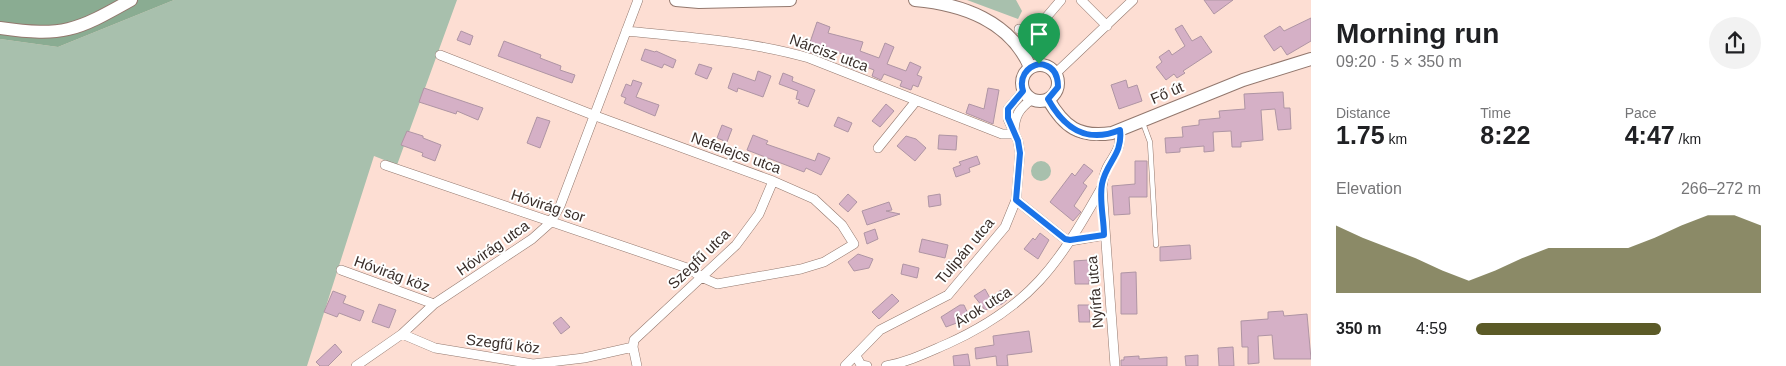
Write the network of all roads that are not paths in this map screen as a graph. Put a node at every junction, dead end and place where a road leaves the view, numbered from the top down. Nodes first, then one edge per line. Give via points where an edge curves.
1 (131, 0) edge
2 (638, 0) edge
3 (676, 0) edge
4 (790, 0) edge
5 (915, 0) edge
6 (1062, 0) edge
7 (1081, 0) edge
8 (1133, 0) edge
9 (1107, 26) junction
10 (0, 28) edge
11 (1019, 29) dead end
12 (626, 31) junction
13 (440, 55) dead end
14 (1311, 59) edge
15 (1030, 67) junction
16 (1056, 73) junction
17 (1028, 95) junction
18 (1048, 99) junction
19 (916, 101) junction
20 (593, 115) junction
21 (1143, 122) junction
22 (1120, 130) junction
23 (1014, 134) junction
24 (878, 148) dead end
25 (385, 165) dead end
26 (773, 181) junction
27 (1102, 187) junction
28 (1016, 200) junction
29 (550, 223) junction
30 (1104, 235) junction
31 (1070, 240) junction
32 (1156, 245) dead end
33 (341, 270) dead end
34 (701, 277) junction
35 (434, 304) junction
36 (402, 334) junction
37 (632, 347) junction
38 (856, 356) junction
39 (356, 366) edge
40 (637, 366) edge
41 (845, 366) edge
42 (863, 366) edge
43 (886, 366) edge
44 (1115, 366) edge

1 - 10 main road via 79,28 38,33
2 - 12 street, Hóvirág utca
3 - 4 main road
5 - 15 main road via 973,13 992,22 1023,51
6 - 11 street via 1032,34
7 - 9 street
8 - 9 street
9 - 16 street
12 - 19 street, Nárcisz utca via 746,43 781,50
12 - 20 street, Hóvirág utca
13 - 20 street, Nefelejcs utca
14 - 21 main road, Fő út via 1243,80
15 - 16 main road via 1044,65
15 - 17 main road via 1022,80
16 - 18 main road via 1058,87
17 - 18 main road via 1041,101
17 - 23 street, Tulipán utca via 1008,109
18 - 22 main road, Fő út via 1067,125 1081,133 1098,135
19 - 23 street, Nárcisz utca via 1002,134
19 - 24 street
20 - 26 street, Nefelejcs utca
20 - 29 street, Hóvirág utca via 560,206
21 - 22 main road, Fő út
21 - 32 lane via 1150,142
22 - 27 street, Nyírfa utca via 1118,152 1108,165
23 - 28 street, Tulipán utca via 1020,153
25 - 29 street, Hóvirág sor
26 - 34 street, Szegfű utca via 760,214 736,245
26 - 34 street, Nefelejcs utca via 814,199 842,225 854,244 824,262 801,269 717,284
27 - 30 street, Nyírfa utca
27 - 31 street, Árok utca
28 - 31 street
28 - 38 street, Tulipán utca via 1004,227 948,295 880,330
29 - 34 street, Hóvirág sor via 568,226 690,269
29 - 35 street, Hóvirág utca via 510,255
30 - 31 street
30 - 44 street, Nyírfa utca
31 - 43 street, Árok utca via 1046,274 1001,315 964,336 905,362
33 - 35 street, Hóvirág köz
34 - 37 street, Szegfű utca via 634,340
35 - 36 street, Hóvirág utca
36 - 37 street, Szegfű köz via 435,348 533,364 584,358
36 - 39 street, Hóvirág utca
37 - 40 street
38 - 41 street, Tulipán utca
38 - 42 street

